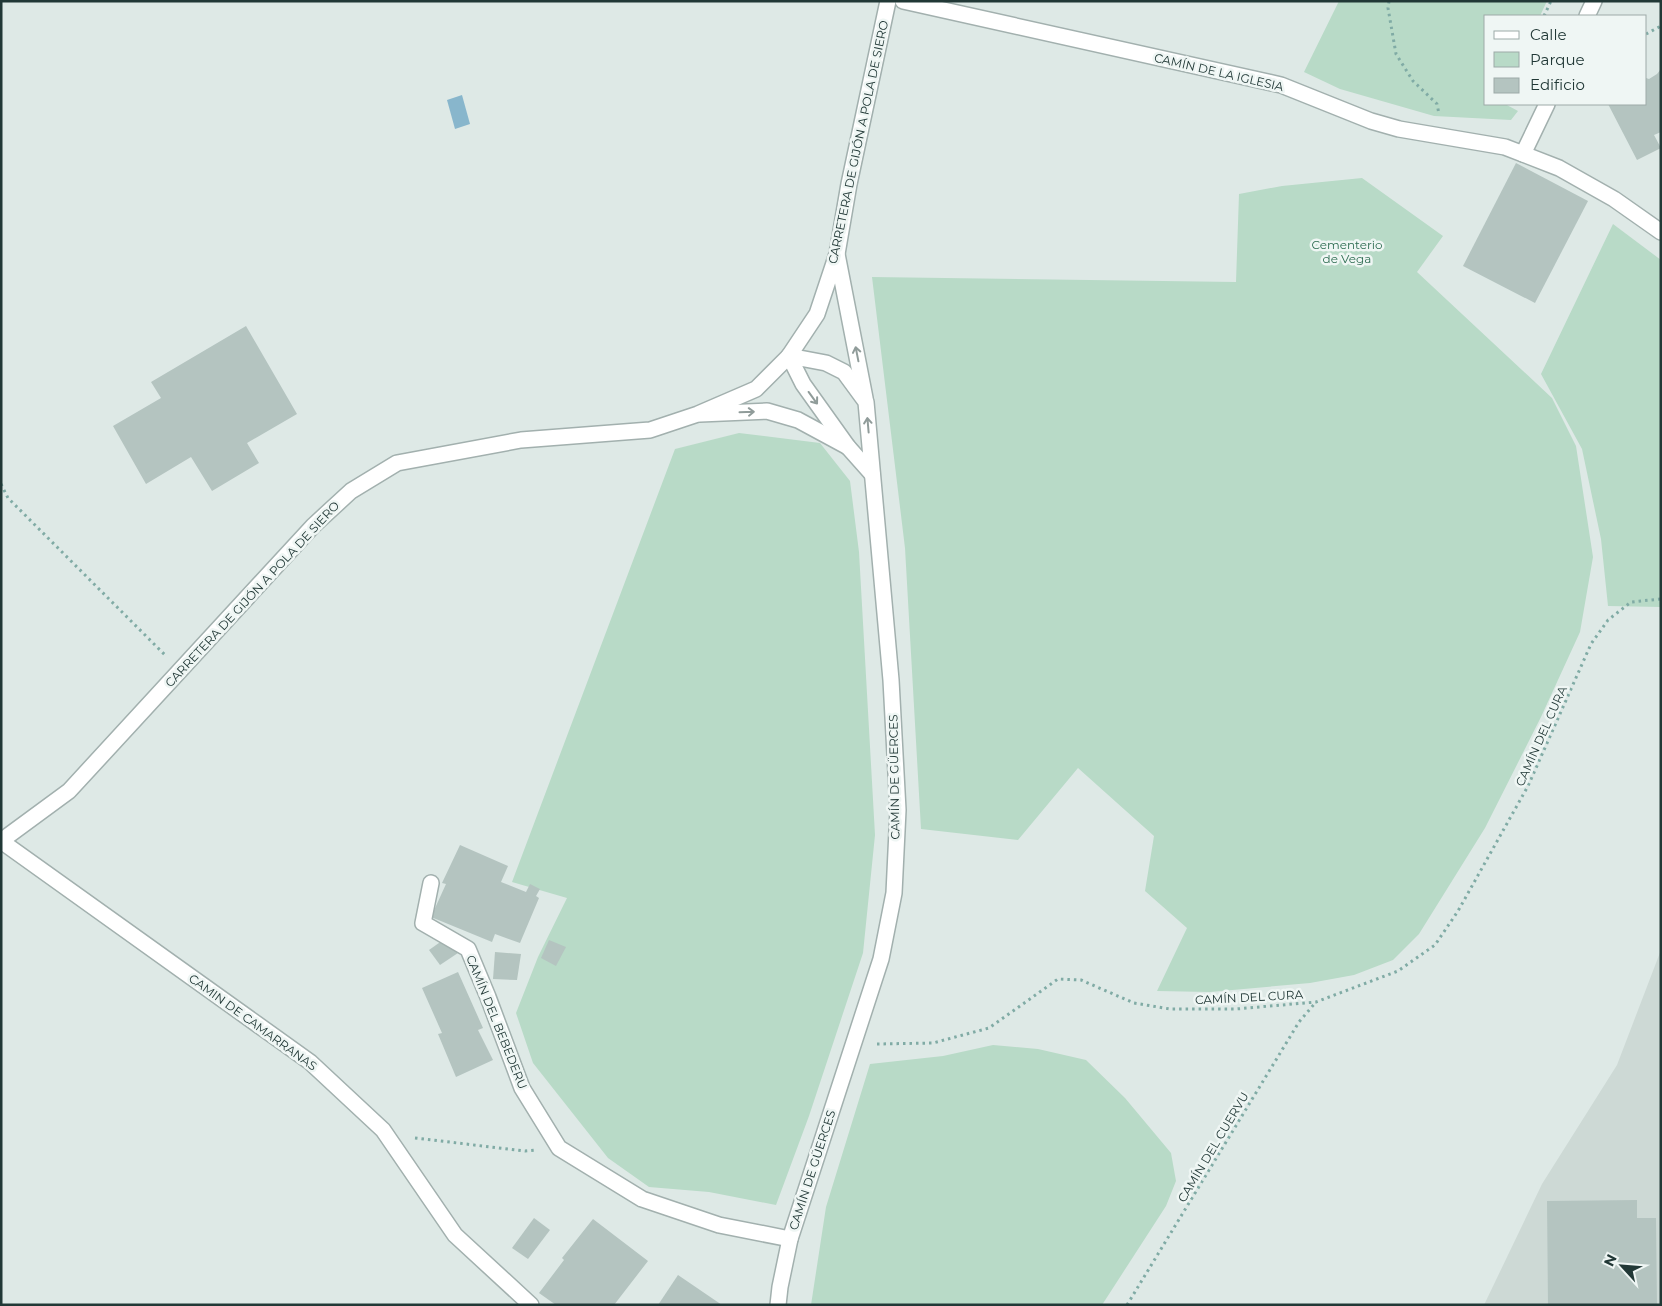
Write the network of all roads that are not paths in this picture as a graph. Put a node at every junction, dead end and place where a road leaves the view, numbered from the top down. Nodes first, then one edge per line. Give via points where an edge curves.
1 (888, 1) edge
2 (902, 1) edge
3 (1594, 1) edge
4 (1587, 15) edge
5 (1547, 105) edge
6 (1523, 154) junction
7 (1661, 232) edge
8 (836, 254) junction
9 (790, 356) junction
10 (866, 402) junction
11 (698, 414) junction
12 (848, 447) junction
13 (872, 474) junction
14 (1, 841) edge
15 (431, 883) dead end
16 (790, 1239) junction
17 (531, 1305) edge
18 (778, 1305) edge

1 - 8 street, CARRETERA DE GIJÓN A POLA DE SIERO
2 - 6 street, CAMÍN DE LA IGLESIA via 1281,85 1399,129 1505,147
3 - 4 street
5 - 6 street
6 - 7 street, CAMÍN DE LA IGLESIA via 1559,168 1614,199
8 - 9 street, CARRETERA DE GIJÓN A POLA DE SIERO via 817,314
10 -> 8 street, CAMÍN DE GÜERCES
9 - 10 street via 826,363 844,372
9 - 11 street, CARRETERA DE GIJÓN A POLA DE SIERO via 756,389
9 -> 12 street via 803,384
13 -> 10 street, CAMÍN DE GÜERCES
11 -> 12 street via 767,411 798,420
11 - 14 street, CARRETERA DE GIJÓN A POLA DE SIERO via 650,430 521,440 398,463 351,491 313,526 70,791
12 - 13 street
13 - 16 street, CAMÍN DE GÜERCES via 891,680 898,810 894,894 881,959
14 - 17 street, CAMIN DE CAMARRANAS via 310,1062 383,1130 455,1235
15 - 16 street, CAMÍN DEL BEBEDERU via 423,923 468,949 522,1088 559,1148 642,1199 719,1225
16 - 18 street, CAMÍN DE GÜERCES

